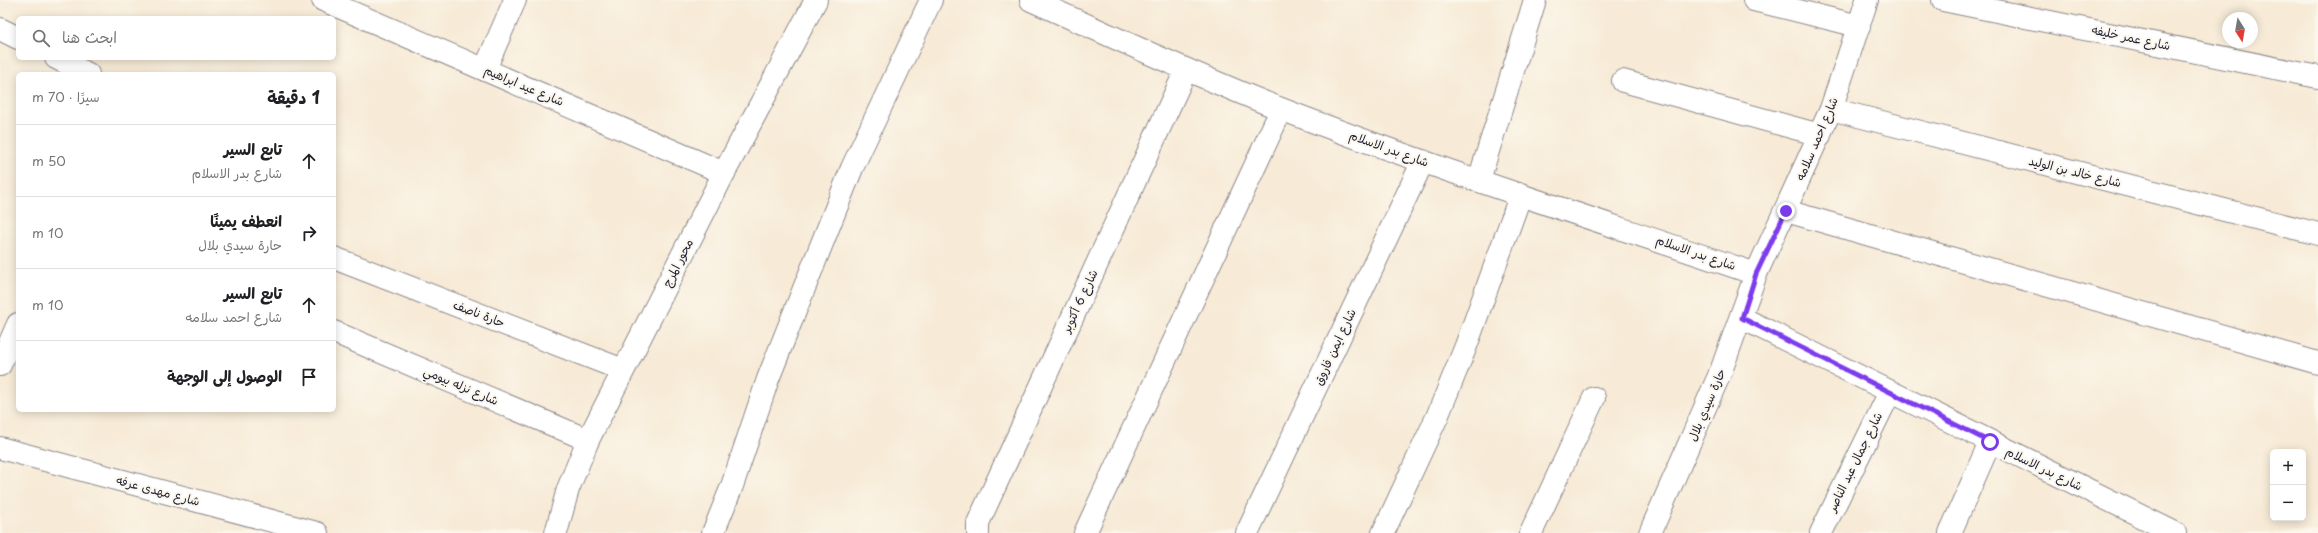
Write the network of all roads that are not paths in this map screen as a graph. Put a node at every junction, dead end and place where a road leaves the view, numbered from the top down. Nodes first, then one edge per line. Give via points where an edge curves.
1 (323, 0) edge
2 (515, 0) edge
3 (816, 0) edge
4 (931, 0) edge
5 (1031, 0) edge
6 (1535, 0) edge
7 (1754, 0) edge
8 (1867, 0) edge
9 (1943, 0) edge
10 (361, 8) edge
11 (1859, 26) junction
12 (0, 29) edge
13 (16, 37) edge
14 (60, 60) edge
15 (485, 69) junction
16 (1186, 70) junction
17 (84, 72) edge
18 (2318, 77) edge
19 (1622, 81) dead end
20 (1832, 109) junction
21 (1281, 110) junction
22 (1820, 136) junction
23 (1423, 161) junction
24 (724, 173) junction
25 (1479, 180) junction
26 (1521, 194) junction
27 (1786, 211) junction
28 (2318, 234) edge
29 (336, 259) edge
30 (1756, 274) junction
31 (1742, 318) junction
32 (16, 329) edge
33 (336, 333) edge
34 (2318, 363) edge
35 (0, 365) edge
36 (624, 370) junction
37 (1890, 392) junction
38 (1594, 398) dead end
39 (588, 440) junction
40 (1990, 442) junction
41 (0, 448) edge
42 (317, 533) edge
43 (556, 533) edge
44 (713, 533) edge
45 (978, 533) edge
46 (1085, 533) edge
47 (1247, 533) edge
48 (1382, 533) edge
49 (1531, 533) edge
50 (1650, 533) edge
51 (1821, 533) edge
52 (1950, 533) edge
53 (2175, 533) edge

1 - 10 street, شارع عيد ابراهيم
2 - 15 street
3 - 24 street, محور المرج
4 - 44 street via 852,168 768,379 732,486
5 - 16 street, شارع بدر الاسلام
6 - 25 street
7 - 11 street
8 - 11 street, شارع احمد سلامه
9 - 18 street, شارع عمر خليفه
10 - 15 street, شارع عيد ابراهيم
11 - 20 street, شارع احمد سلامه
12 - 13 street
14 - 17 street
15 - 24 street, شارع عيد ابراهيم
16 - 21 street, شارع بدر الاسلام
16 - 45 street, شارع 6 أكتوبر via 978,523
19 - 22 street
20 - 22 street, شارع احمد سلامه
20 - 28 street, شارع خالد بن الوليد
21 - 23 street, شارع بدر الاسلام
21 - 46 street
22 - 27 street, شارع احمد سلامه
23 - 25 street, شارع بدر الاسلام
23 - 47 street, شارع ايمن فاروق
24 - 36 street, محور المرج
25 - 26 street, شارع بدر الاسلام
26 - 30 street, شارع بدر الاسلام
26 - 48 street via 1466,346 1437,417
27 - 30 street, شارع احمد سلامه
27 - 34 street
29 - 36 street, حارة ناصف
30 - 31 street, حارة سيدي بلال
31 - 37 street, شارع بدر الاسلام
31 - 50 street, حارة سيدي بلال via 1699,425
32 - 35 street
33 - 39 street, شارع نزله بيومي
36 - 39 street, محور المرج
37 - 40 street, شارع بدر الاسلام
37 - 51 street, شارع جمال عبد الناصر
38 - 49 street
39 - 43 street, محور المرج via 568,489
40 - 52 street
40 - 53 street, شارع بدر الاسلام
41 - 42 street, شارع مهدى عرفه

